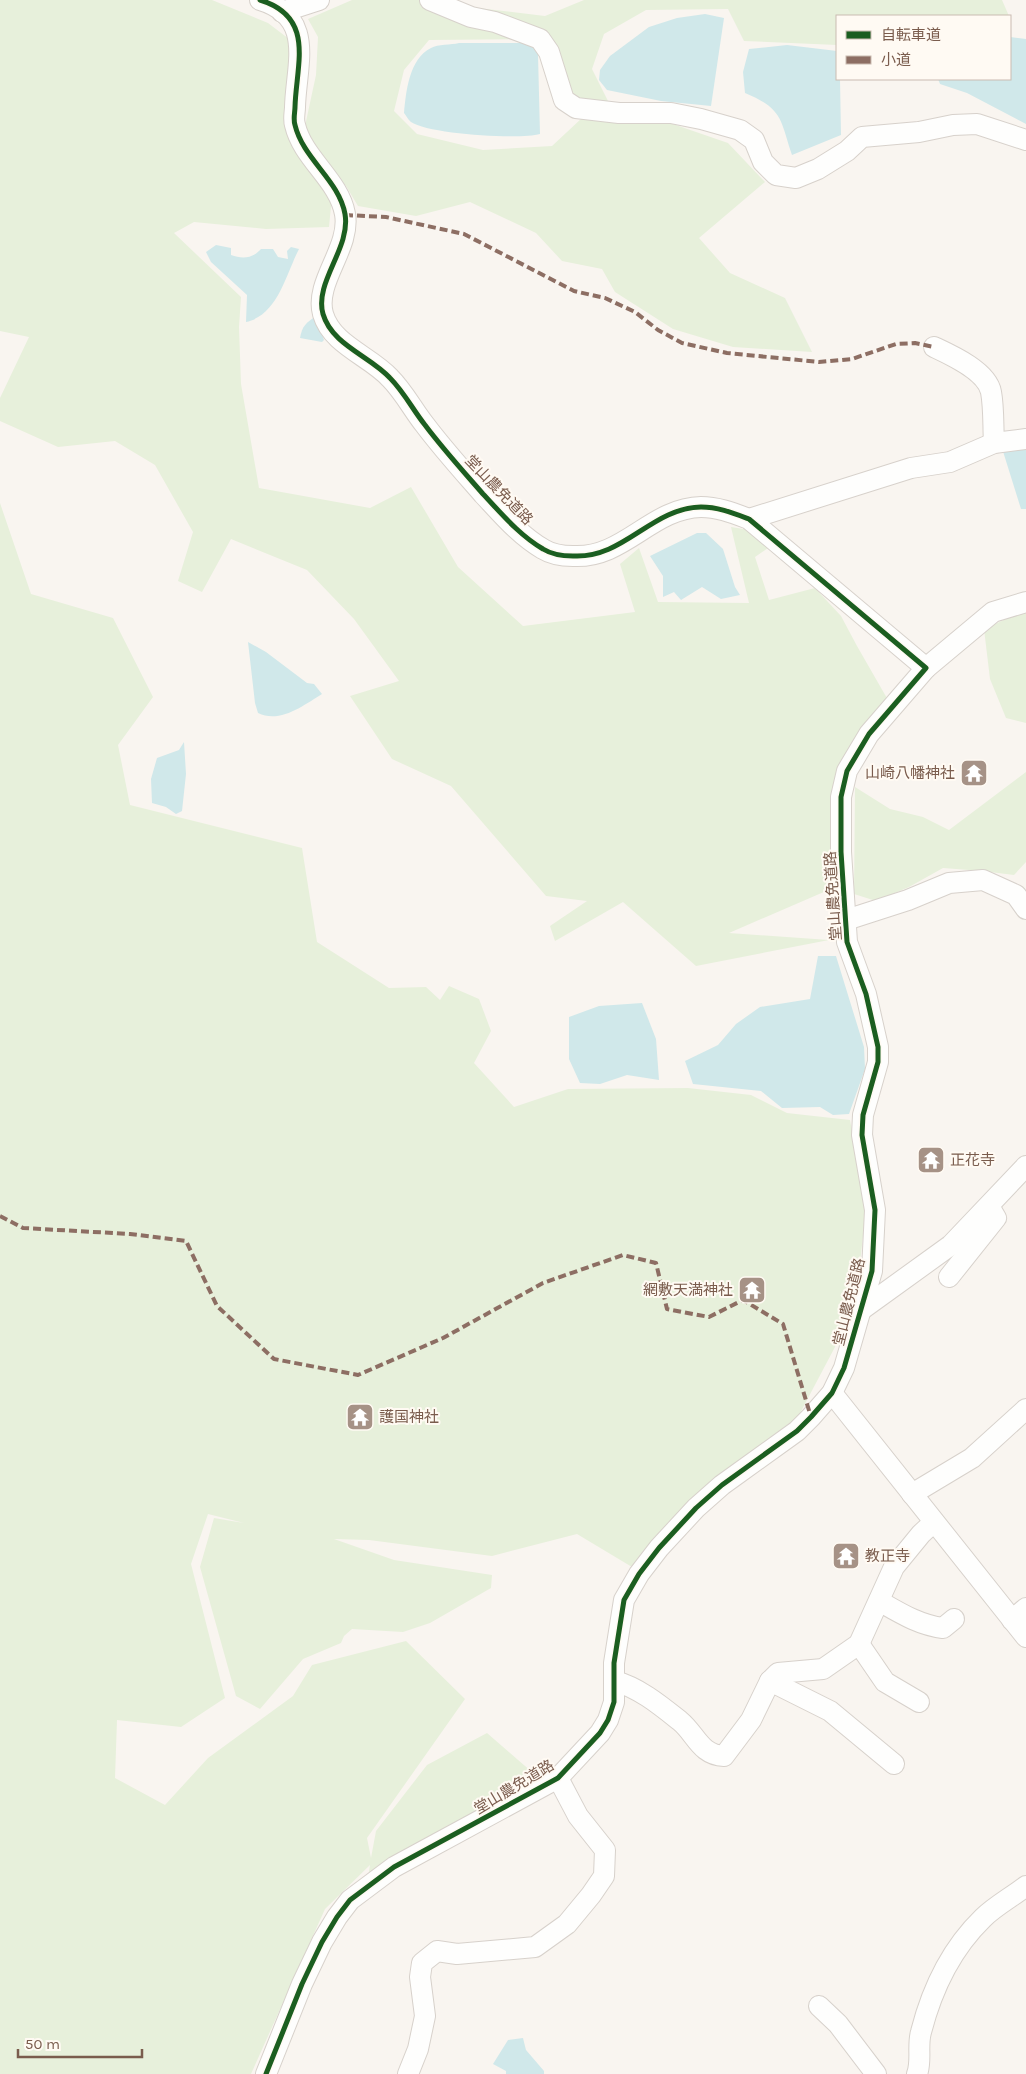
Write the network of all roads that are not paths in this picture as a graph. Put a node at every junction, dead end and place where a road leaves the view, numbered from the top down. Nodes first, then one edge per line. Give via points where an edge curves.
1 (260, 0) edge
2 (319, 0) edge
3 (430, 0) edge
4 (282, 12) junction
5 (1026, 140) edge
6 (934, 347) dead end
7 (1026, 439) edge
8 (994, 443) junction
9 (749, 519) junction
10 (1026, 602) edge
11 (926, 668) junction
12 (1026, 909) edge
13 (846, 920) junction
14 (1026, 1166) edge
15 (989, 1206) junction
16 (949, 1277) dead end
17 (862, 1310) junction
18 (832, 1393) junction
19 (1026, 1409) edge
20 (912, 1494) junction
21 (934, 1522) junction
22 (879, 1601) junction
23 (1019, 1614) edge
24 (954, 1619) dead end
25 (1026, 1637) edge
26 (860, 1644) junction
27 (614, 1681) junction
28 (770, 1681) junction
29 (919, 1702) dead end
30 (894, 1764) dead end
31 (558, 1778) junction
32 (1026, 1886) edge
33 (819, 2006) dead end
34 (266, 2074) edge
35 (408, 2074) edge
36 (876, 2074) edge
37 (917, 2074) edge

1 - 4 street, 堂山農免道路
2 - 4 street
3 - 5 street via 540,39 549,52 564,100 576,108 619,113 671,113 740,130 754,140 763,162 776,175 796,178 818,169 862,138 954,125 977,124
4 - 9 street, 堂山農免道路 via 293,23 300,46 294,124 304,147 338,194 345,215 343,238 320,298 323,315 340,339 389,376 452,459 507,520 544,550 562,556 582,557 599,553 615,548 663,517 701,507 726,510
6 - 8 street via 959,358 975,370 991,390
7 - 8 street
8 - 9 street via 950,462 911,468
9 - 11 street, 堂山農免道路
10 - 11 street via 993,612
11 - 13 street, 堂山農免道路 via 869,734 847,771 841,797
12 - 13 street via 1016,895 983,880 949,882 908,900
13 - 17 street, 堂山農免道路 via 847,942 866,994 878,1047 878,1062 862,1128 875,1219 872,1271
14 - 15 street
15 - 16 street via 996,1218
15 - 17 street via 951,1245
17 - 18 street, 堂山農免道路 via 844,1368
18 - 20 street
18 - 27 street, 堂山農免道路 via 797,1431 722,1485 696,1508 659,1548 624,1600
19 - 20 street via 972,1458
20 - 21 street
21 - 22 street via 894,1567
21 - 23 street
22 - 24 street via 932,1626 943,1628
22 - 26 street
23 - 25 street
26 - 28 street via 823,1670 778,1673
26 - 29 street via 885,1682
27 - 28 street via 630,1685 682,1722 713,1755 724,1756 751,1720
27 - 31 street, 堂山農免道路 via 614,1702 608,1720
28 - 30 street via 830,1711
31 - 34 street, 堂山農免道路 via 394,1867 350,1900 322,1942
31 - 35 street via 578,1816 605,1850 604,1876 567,1924 535,1947 457,1954 437,1951 422,1963 420,1976 425,2016 418,2049
32 - 37 street via 983,1918 952,1953 933,1993 920,2034 920,2068
33 - 36 street via 838,2024

